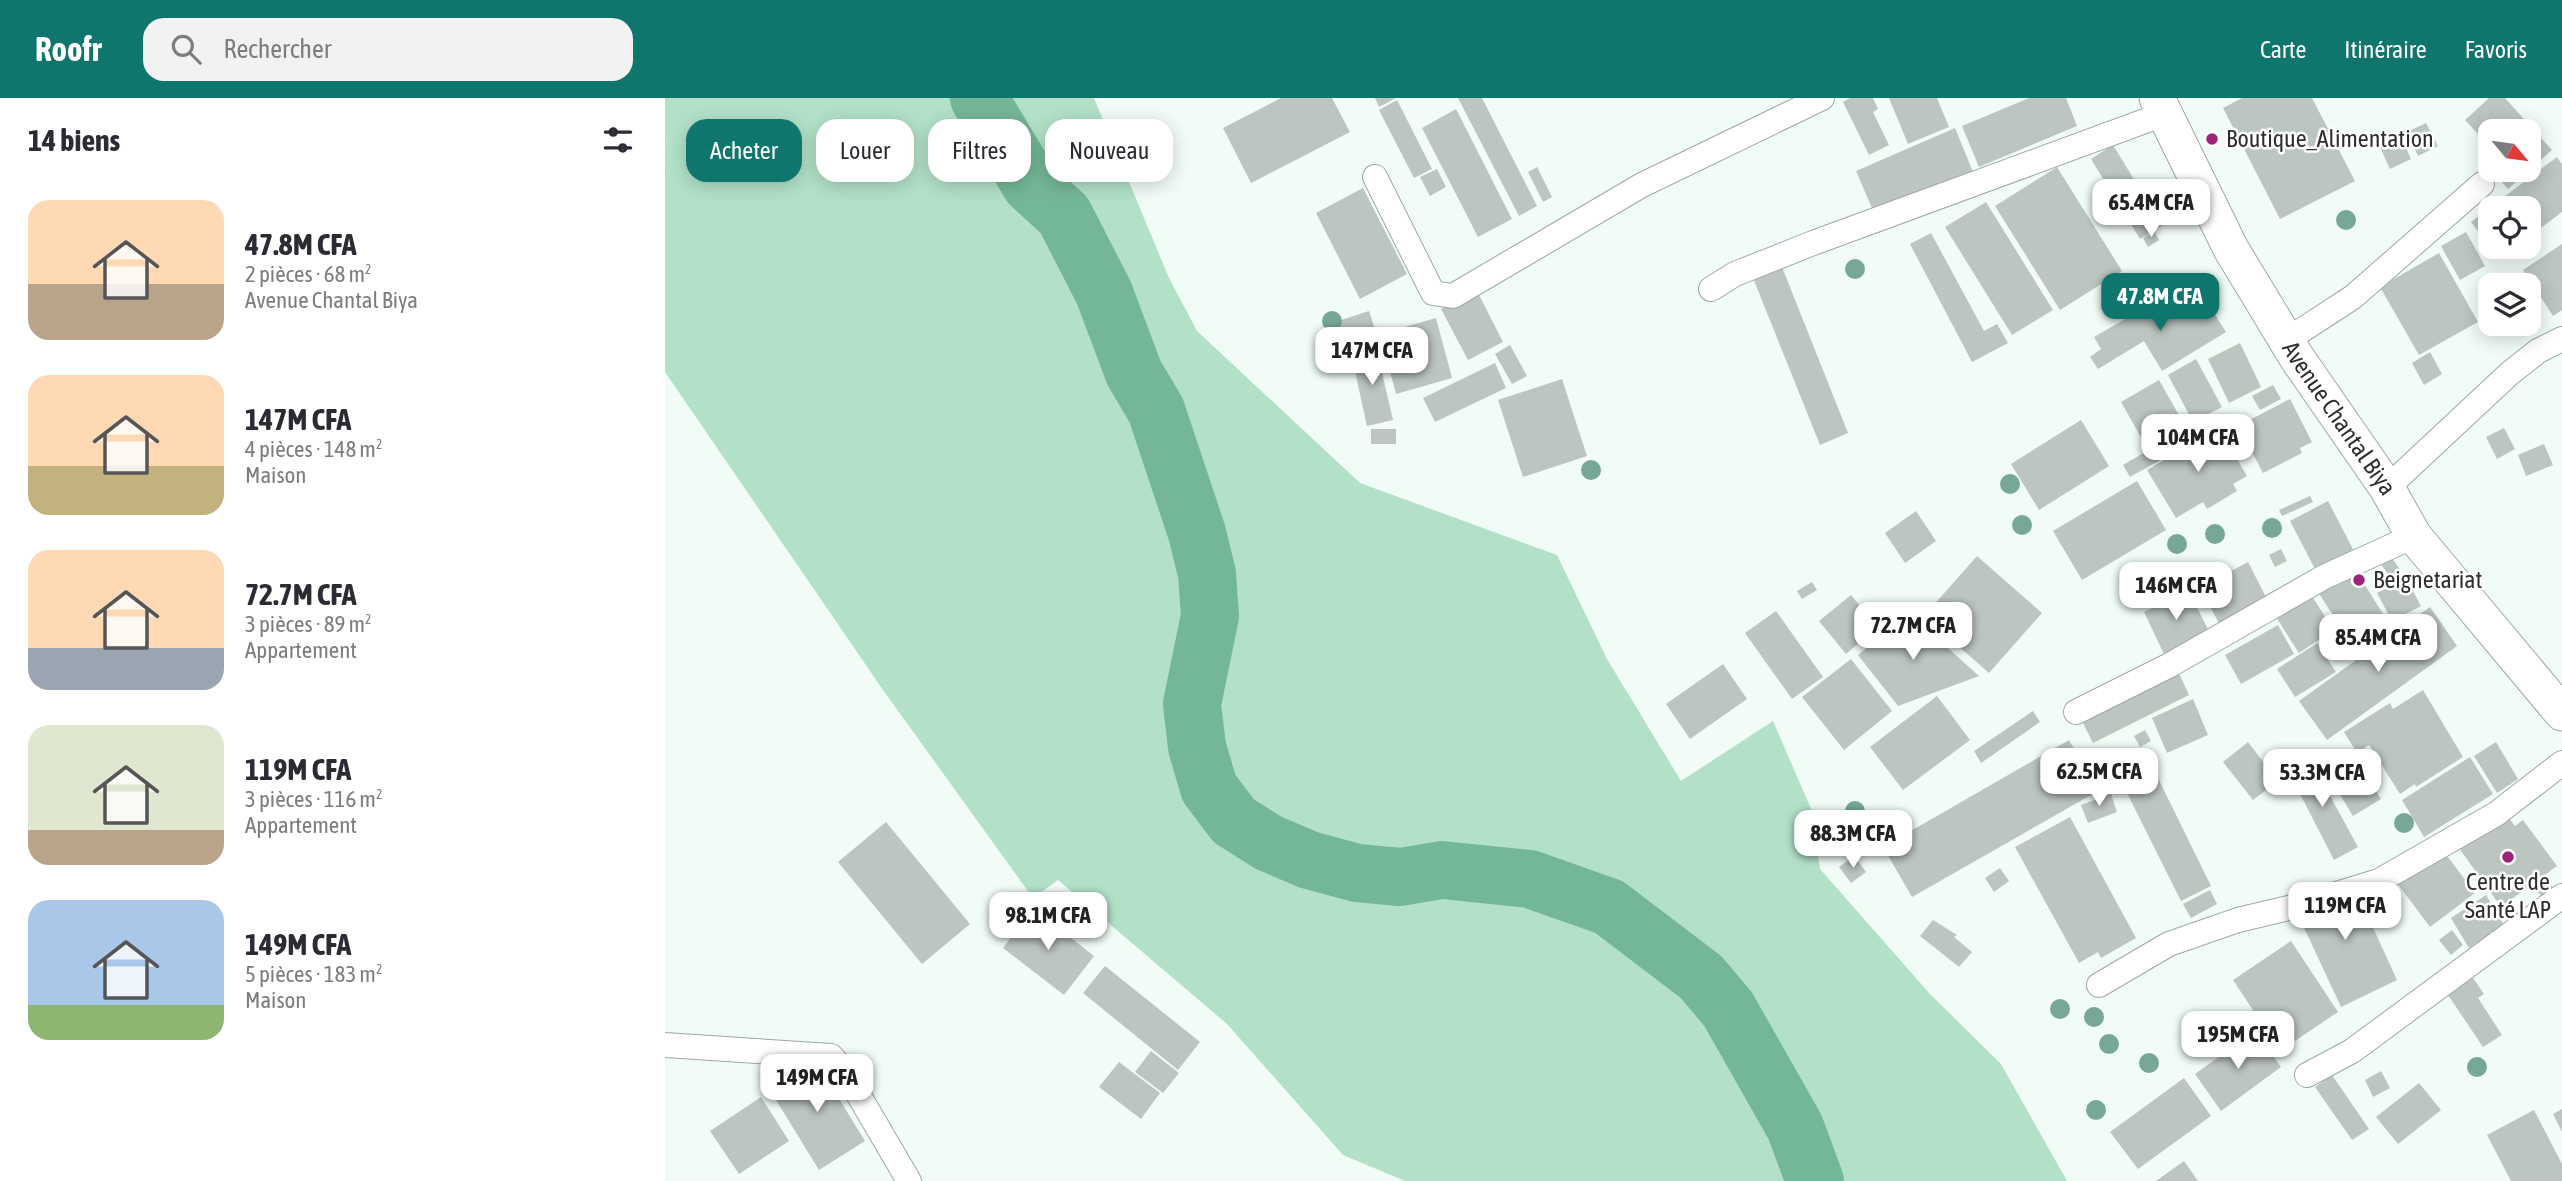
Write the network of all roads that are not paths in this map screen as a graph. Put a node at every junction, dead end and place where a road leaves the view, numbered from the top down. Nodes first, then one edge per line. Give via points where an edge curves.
1 (1822, 98) edge
2 (2161, 106) edge
3 (1375, 177) dead end
4 (2482, 184) dead end
5 (1711, 289) dead end
6 (2562, 339) edge
7 (2287, 340) junction
8 (2387, 488) junction
9 (2414, 536) junction
10 (2077, 712) dead end
11 (2562, 713) edge
12 (2562, 762) edge
13 (2562, 896) edge
14 (2099, 985) dead end
15 (665, 1045) edge
16 (2307, 1074) dead end
17 (909, 1181) edge

1 - 3 street via 1642,185 1453,296 1433,293
2 - 5 street via 1735,274
2 - 7 main road, Avenue Chantal Biya via 2231,249
4 - 7 street via 2353,297
6 - 8 street via 2509,374
7 - 8 main road, Avenue Chantal Biya
8 - 9 main road, Avenue Chantal Biya
9 - 10 street via 2324,577 2170,666
9 - 11 main road, Avenue Chantal Biya
12 - 14 street via 2496,814 2379,881 2238,919 2169,944
13 - 16 street via 2352,1051
15 - 17 street via 831,1056 844,1070

